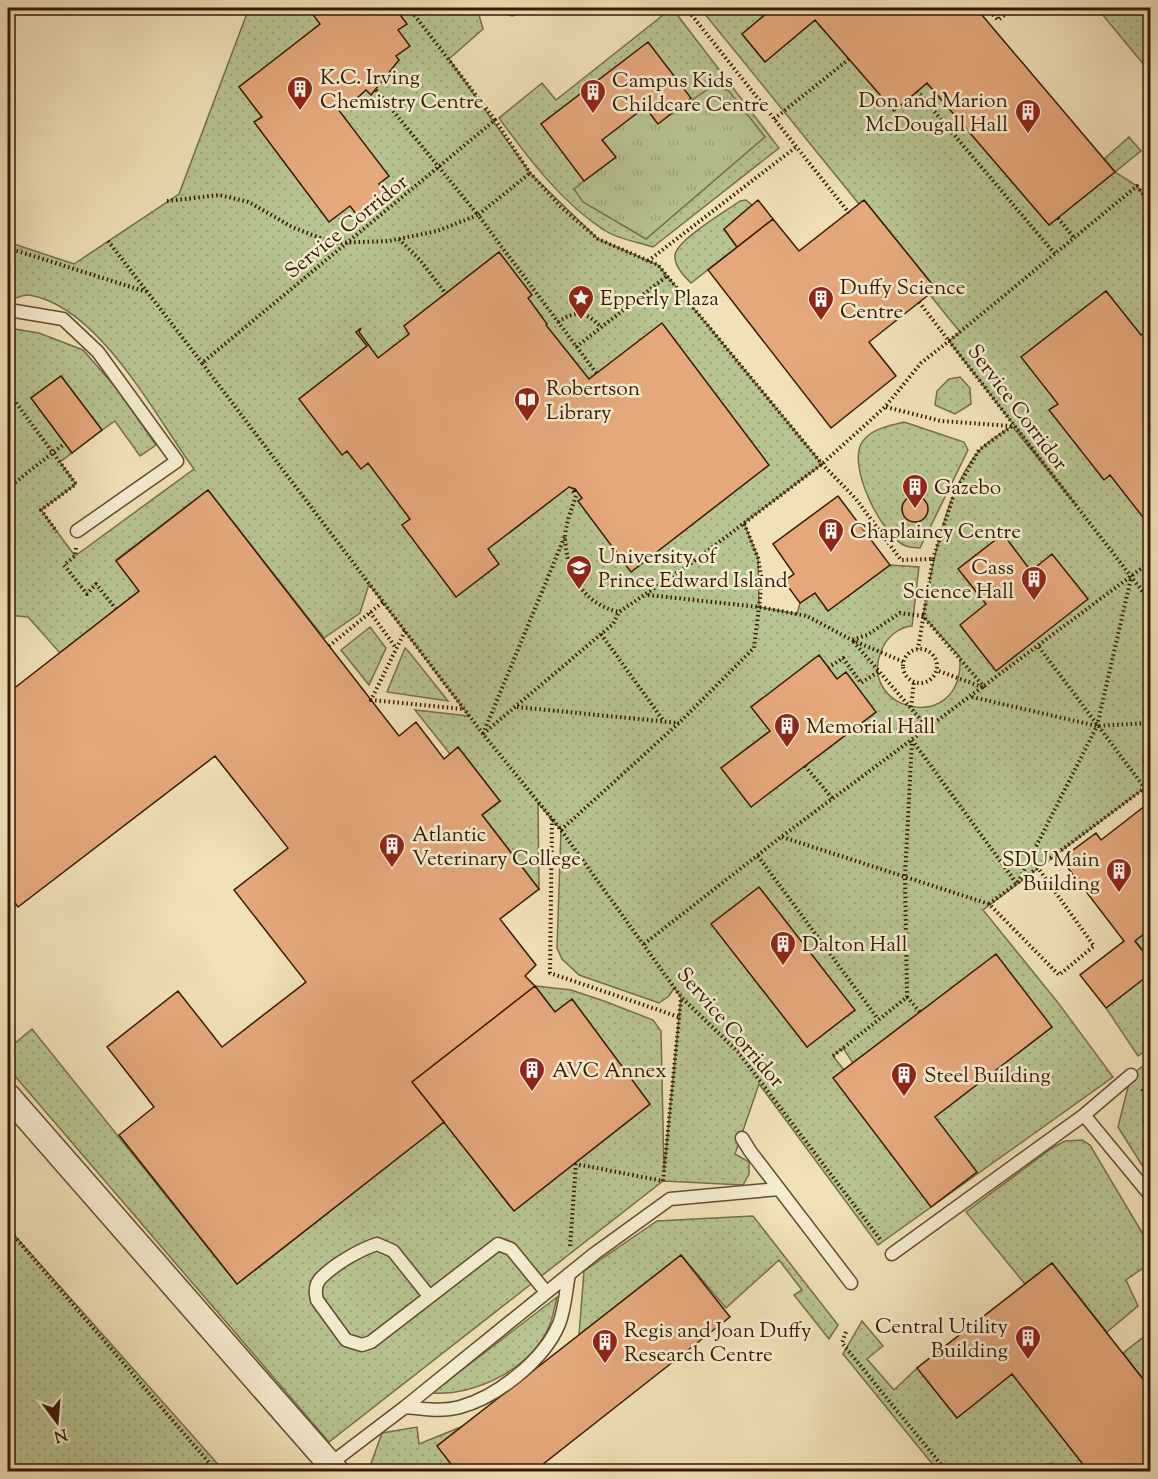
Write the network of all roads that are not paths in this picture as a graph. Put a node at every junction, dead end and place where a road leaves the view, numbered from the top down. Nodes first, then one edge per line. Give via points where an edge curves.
1 (8, 314) edge
2 (77, 531) road end
3 (1131, 1075) dead end
4 (8, 1096) edge
5 (1084, 1115) junction
6 (742, 1138) dead end
7 (779, 1190) junction
8 (1150, 1196) edge
9 (892, 1254) road end
10 (568, 1274) junction
11 (851, 1283) dead end
12 (546, 1292) junction
13 (429, 1296) junction
14 (405, 1407) junction
15 (333, 1468) edge

1 - 2 lane via 15,311 63,319 98,352 177,460
3 - 5 lane
4 - 15 street
5 - 8 lane
5 - 9 lane
6 - 7 lane
7 - 10 lane via 670,1199
7 - 11 lane
10 - 12 lane
10 - 14 lane via 560,1322 541,1356 502,1386 459,1407
12 - 13 lane via 512,1250 498,1244
12 - 14 lane
13 - 13 lane via 362,1346 346,1340 315,1293 322,1277 377,1244 393,1251
14 - 15 lane

